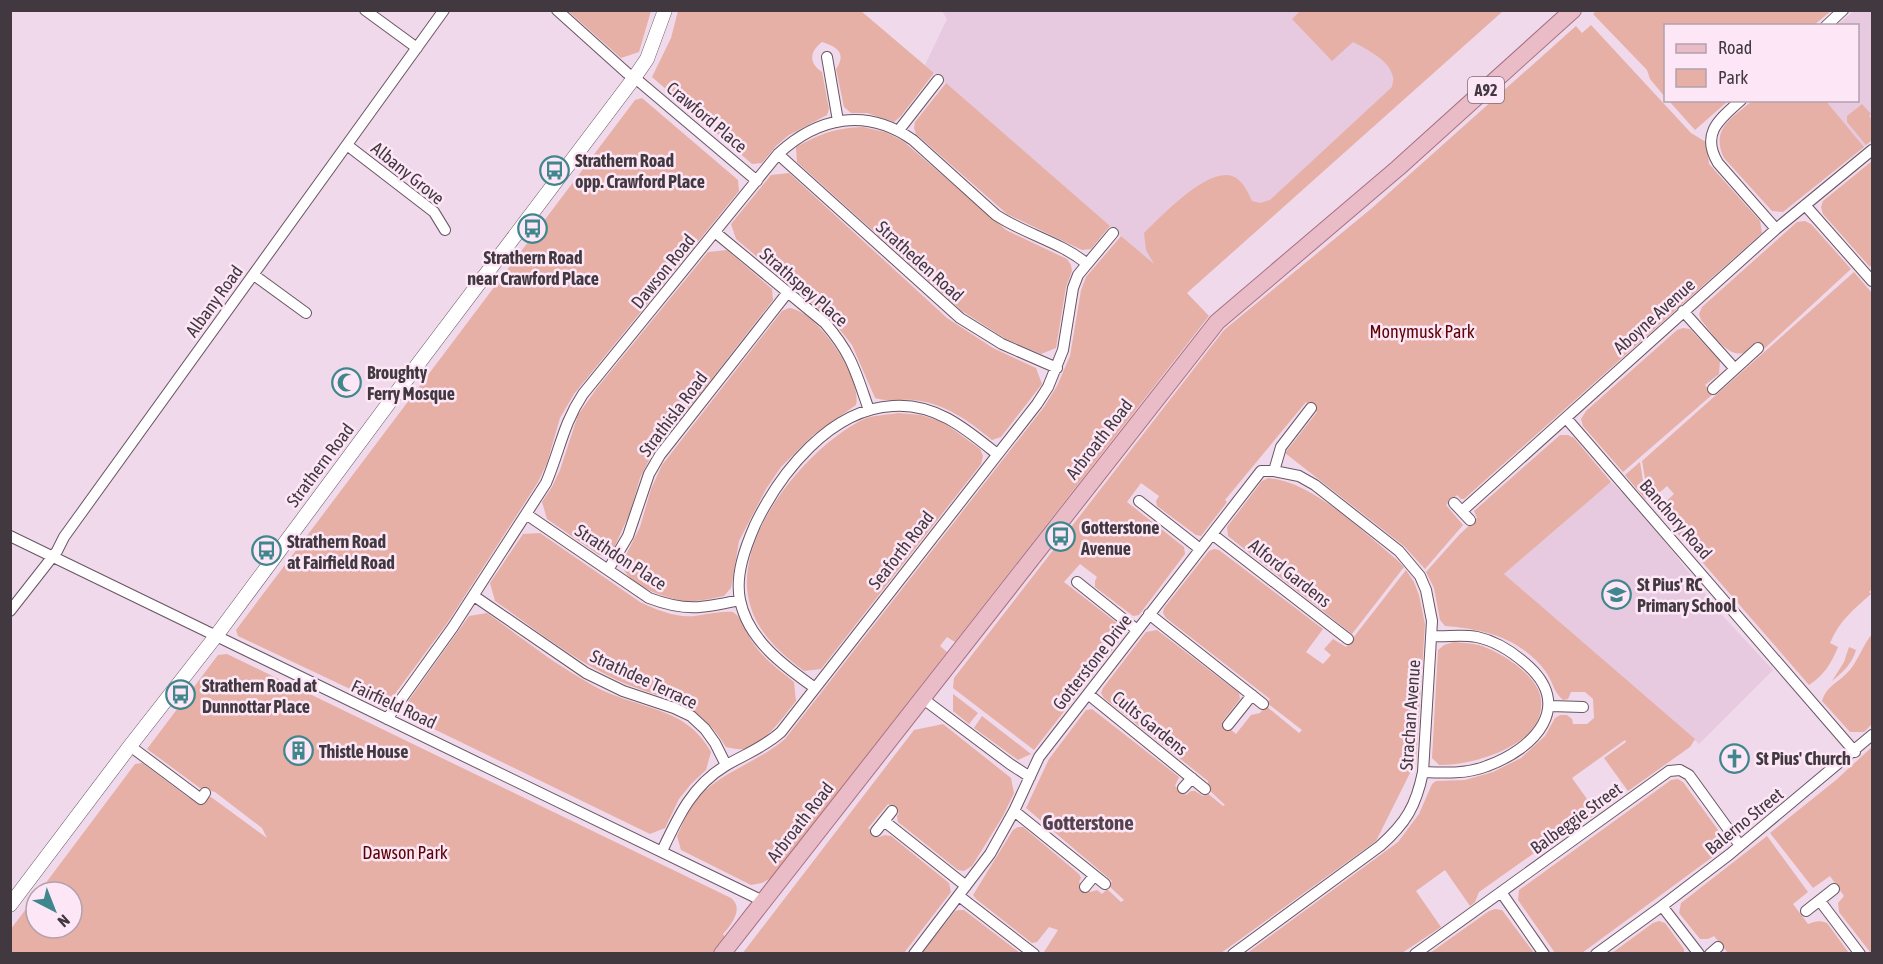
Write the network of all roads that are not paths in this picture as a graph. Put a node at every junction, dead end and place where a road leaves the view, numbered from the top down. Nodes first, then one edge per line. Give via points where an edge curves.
1 (365, 10) edge
2 (444, 10) edge
3 (557, 10) edge
4 (665, 10) edge
5 (1573, 10) edge
6 (1843, 10) edge
7 (1828, 24) edge
8 (417, 48) junction
9 (827, 57) dead end
10 (634, 78) junction
11 (938, 80) dead end
12 (1739, 102) edge
13 (838, 121) junction
14 (899, 130) junction
15 (347, 145) junction
16 (1872, 150) edge
17 (778, 154) junction
18 (757, 181) junction
19 (1805, 205) junction
20 (1776, 229) junction
21 (445, 230) dead end
22 (716, 233) junction
23 (1113, 233) dead end
24 (1086, 264) junction
25 (254, 274) junction
26 (1872, 281) edge
27 (788, 292) junction
28 (1683, 311) junction
29 (306, 313) dead end
30 (1758, 348) dead end
31 (1057, 368) junction
32 (1736, 369) junction
33 (1713, 389) dead end
34 (1311, 408) dead end
35 (869, 410) junction
36 (1566, 418) junction
37 (997, 454) junction
38 (1274, 471) junction
39 (1138, 501) dead end
40 (1454, 502) dead end
41 (1462, 511) junction
42 (526, 514) junction
43 (1470, 520) dead end
44 (1212, 534) junction
45 (10, 537) edge
46 (1200, 549) junction
47 (52, 556) junction
48 (608, 570) junction
49 (1077, 582) dead end
50 (474, 596) junction
51 (740, 600) junction
52 (10, 611) edge
53 (1149, 614) junction
54 (1137, 630) junction
55 (216, 636) junction
56 (1432, 636) junction
57 (1348, 639) dead end
58 (815, 688) junction
59 (1088, 694) junction
60 (1252, 694) junction
61 (922, 698) junction
62 (1263, 704) dead end
63 (1550, 706) junction
64 (1582, 707) dead end
65 (387, 718) junction
66 (1228, 725) dead end
67 (1872, 735) edge
68 (130, 746) junction
69 (1855, 752) junction
70 (726, 765) junction
71 (1423, 772) junction
72 (1030, 777) junction
73 (1192, 778) junction
74 (1183, 789) dead end
75 (1205, 789) dead end
76 (205, 793) dead end
77 (891, 811) dead end
78 (1014, 811) junction
79 (884, 821) junction
80 (876, 831) dead end
81 (1739, 844) junction
82 (662, 850) junction
83 (1094, 876) junction
84 (1105, 884) dead end
85 (1085, 887) dead end
86 (1834, 890) dead end
87 (962, 891) junction
88 (1501, 892) junction
89 (763, 901) junction
90 (1820, 901) junction
91 (10, 905) edge
92 (1662, 906) junction
93 (1806, 911) dead end
94 (722, 954) edge
95 (914, 954) edge
96 (1034, 954) edge
97 (1233, 954) edge
98 (1415, 954) edge
99 (1544, 954) edge
100 (1596, 954) edge
101 (1699, 954) edge
102 (1860, 954) edge

1 - 8 street
2 - 8 street, Albany Road
3 - 10 street, Crawford Place
4 - 10 street, Strathern Road via 647,60
5 - 61 main road, Arbroath Road / A92 via 1398,168 1217,322
6 - 7 street
8 - 15 street, Albany Road
9 - 13 street
10 - 18 street, Crawford Place
10 - 55 street, Strathern Road
11 - 14 street
12 - 20 street via 1712,132 1713,154
13 - 14 street, Dawson Road via 881,123
13 - 17 street, Dawson Road via 812,129
14 - 24 street, Dawson Road via 996,215
15 - 21 street, Albany Grove via 434,212
15 - 25 street, Albany Road
16 - 19 street, Aboyne Avenue
17 - 18 street, Dawson Road
17 - 31 street, Stratheden Road via 960,318 1002,344
18 - 22 street, Dawson Road
19 - 20 street, Aboyne Avenue
19 - 26 street
20 - 28 street, Aboyne Avenue
22 - 27 street, Strathspey Place
22 - 42 street, Dawson Road via 583,394 564,429 546,483
23 - 24 street, Seaforth Road
24 - 31 street, Seaforth Road via 1073,288
25 - 29 street
25 - 47 street, Albany Road
27 - 35 street, Strathspey Place via 840,341 853,363
27 - 48 street, Strathisla Road via 660,454 628,536
28 - 32 street
28 - 36 street, Aboyne Avenue
30 - 32 street
31 - 37 street, Seaforth Road via 1037,404
32 - 33 street
34 - 38 street via 1281,447
35 - 37 street via 920,407 944,415
35 - 51 street via 827,433 783,476 765,504 743,555
36 - 41 street, Aboyne Avenue
36 - 69 street, Banchory Road
37 - 58 street, Seaforth Road
38 - 44 street, Gotterstone Drive via 1261,471
38 - 56 street, Strachan Avenue via 1299,476 1315,485 1399,551 1420,576 1426,590
39 - 46 street
40 - 41 street
41 - 43 street
42 - 48 street, Strathdon Place
42 - 50 street, Dawson Road
44 - 46 street, Gotterstone Drive
44 - 57 street, Alford Gardens
45 - 47 street, Fairfield Road
46 - 53 street, Gotterstone Drive
47 - 52 street, Albany Road
47 - 55 street, Fairfield Road
48 - 51 street, Strathdon Place via 649,598 667,605 705,608
49 - 54 street
50 - 65 street, Dawson Road
50 - 70 street, Strathdee Terrace via 586,673 691,716 715,743
51 - 58 street via 760,643
53 - 54 street, Gotterstone Drive
53 - 60 street
54 - 59 street, Gotterstone Drive
55 - 65 street, Fairfield Road
55 - 68 street, Strathern Road
56 - 63 street via 1478,637 1498,644 1534,670 1546,688
56 - 71 street, Strachan Avenue
58 - 70 street, Seaforth Road via 770,742
59 - 72 street, Gotterstone Drive via 1039,757
59 - 73 street, Cults Gardens
60 - 62 street
60 - 66 street
61 - 72 street
61 - 89 main road, Arbroath Road / A92
63 - 64 street
63 - 71 street via 1544,725 1511,755 1460,773
65 - 82 street, Fairfield Road
67 - 69 street, Balerno Street
68 - 76 street via 201,799
68 - 91 street, Strathern Road
69 - 81 street, Balerno Street
70 - 82 street, Seaforth Road via 694,791
71 - 97 street, Strachan Avenue via 1418,796 1395,833
72 - 78 street, Gotterstone Drive
73 - 74 street, Cults Gardens
73 - 75 street, Cults Gardens
77 - 79 street
78 - 83 street
78 - 87 street, Gotterstone Drive via 990,854
79 - 80 street
79 - 87 street
81 - 88 street, Balbeggie Street via 1689,775 1680,770 1669,771
81 - 92 street, Balerno Street
82 - 89 street, Fairfield Road
83 - 84 street
83 - 85 street
86 - 90 street
87 - 95 street, Gotterstone Drive
87 - 96 street
88 - 98 street, Balbeggie Street
88 - 99 street
89 - 94 main road, Arbroath Road / A92
90 - 93 street
90 - 102 street
92 - 100 street, Balerno Street
92 - 101 street

